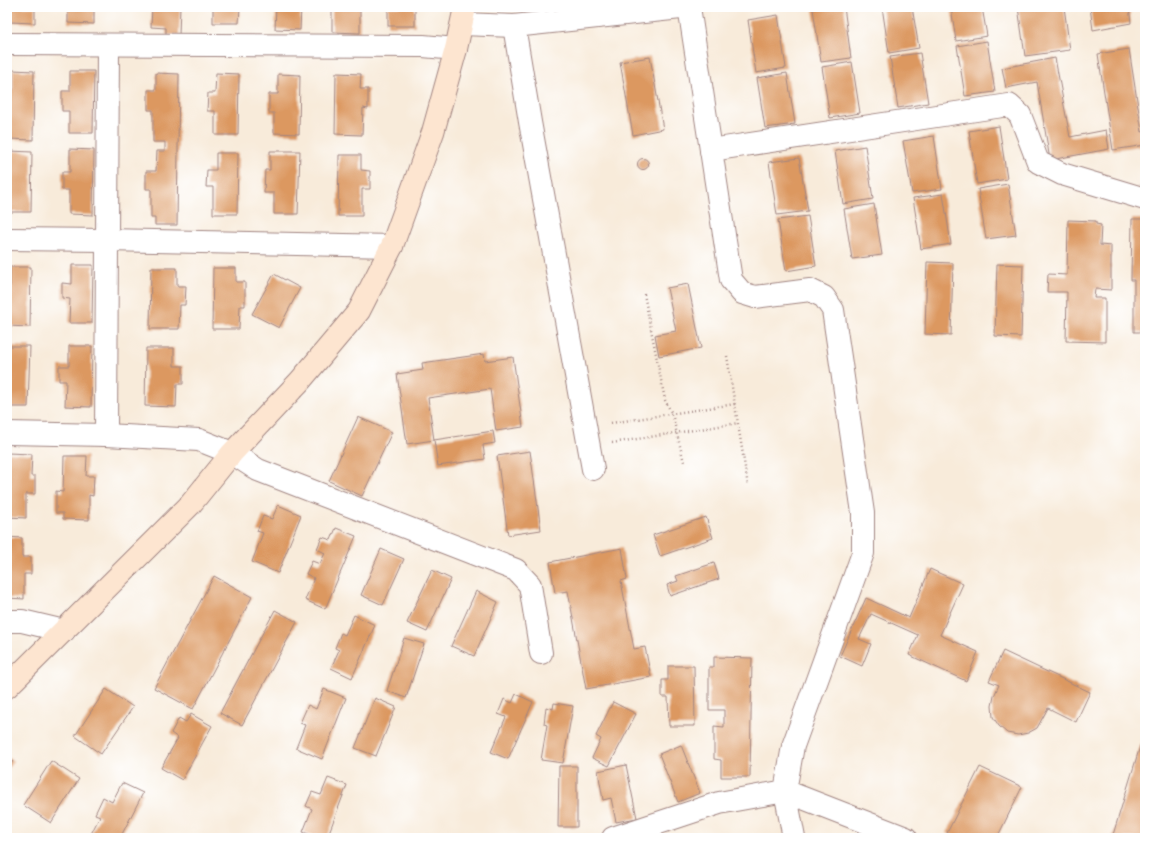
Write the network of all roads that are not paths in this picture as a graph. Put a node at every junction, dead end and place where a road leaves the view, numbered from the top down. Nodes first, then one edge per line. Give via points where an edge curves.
1 (690, 7) edge
2 (463, 16) edge
3 (514, 26) junction
4 (7, 44) edge
5 (108, 45) junction
6 (456, 49) junction
7 (711, 150) junction
8 (1145, 199) edge
9 (7, 239) edge
10 (106, 240) junction
11 (392, 246) junction
12 (7, 433) edge
13 (106, 436) junction
14 (232, 453) junction
15 (593, 469) dead end
16 (7, 621) edge
17 (64, 631) junction
18 (541, 653) dead end
19 (7, 688) edge
20 (785, 791) junction
21 (613, 838) edge
22 (794, 838) edge
23 (906, 838) edge

1 - 3 street
1 - 7 street
2 - 3 street
2 - 6 main road
3 - 15 street
4 - 5 street
5 - 6 street via 423,46
5 - 10 street
6 - 11 main road via 433,132
7 - 8 street via 1009,105 1020,115 1038,162 1062,174
7 - 20 street via 731,280 742,293 755,297 810,290 824,297 834,310 864,513 863,553 793,746
9 - 10 street
10 - 11 street
10 - 13 street
11 - 14 main road via 359,311 300,381
12 - 13 street
13 - 14 street via 199,440
14 - 17 main road via 190,505
14 - 18 street via 258,470 516,570 530,585
16 - 17 street via 22,621
17 - 19 main road
20 - 21 street via 719,803
20 - 22 street
20 - 23 street

